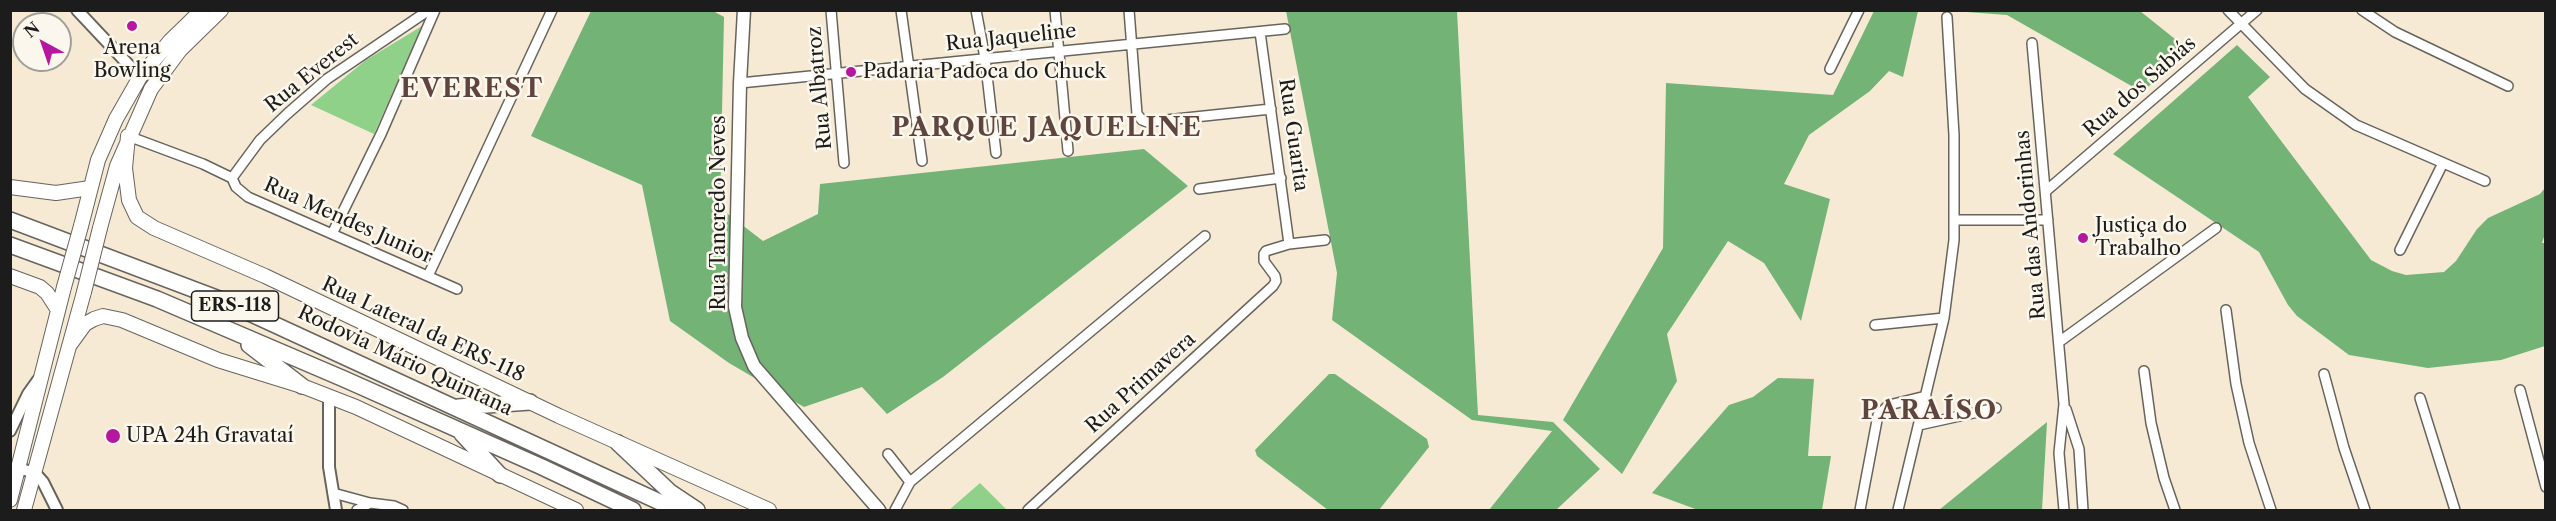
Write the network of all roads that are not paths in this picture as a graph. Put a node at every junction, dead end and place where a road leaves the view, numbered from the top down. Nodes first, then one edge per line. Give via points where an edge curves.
1 (77, 10) edge
2 (202, 10) edge
3 (221, 10) edge
4 (429, 10) edge
5 (435, 10) edge
6 (552, 10) edge
7 (744, 10) edge
8 (831, 10) edge
9 (901, 10) edge
10 (976, 10) edge
11 (1055, 10) edge
12 (1129, 10) edge
13 (1860, 10) edge
14 (2228, 10) edge
15 (2257, 10) edge
16 (2362, 10) edge
17 (1947, 17) dead end
18 (2240, 25) junction
19 (1285, 29) dead end
20 (1260, 32) junction
21 (2032, 43) dead end
22 (1133, 44) junction
23 (1059, 51) junction
24 (985, 58) junction
25 (910, 66) junction
26 (1830, 69) dead end
27 (837, 73) junction
28 (140, 77) junction
29 (740, 82) junction
30 (2508, 86) dead end
31 (1271, 109) junction
32 (128, 136) junction
33 (1068, 151) dead end
34 (996, 153) dead end
35 (922, 161) dead end
36 (844, 163) dead end
37 (2443, 163) junction
38 (232, 178) junction
39 (1281, 178) junction
40 (2485, 181) dead end
41 (10, 187) edge
42 (90, 188) junction
43 (1199, 189) dead end
44 (2046, 191) junction
45 (10, 220) edge
46 (1954, 220) junction
47 (2048, 220) junction
48 (2216, 228) dead end
49 (332, 234) junction
50 (1205, 236) dead end
51 (1325, 240) dead end
52 (1289, 243) junction
53 (10, 244) edge
54 (2400, 250) dead end
55 (10, 276) edge
56 (428, 276) junction
57 (457, 289) dead end
58 (58, 310) junction
59 (2226, 310) dead end
60 (1944, 318) junction
61 (1875, 325) dead end
62 (230, 331) junction
63 (2059, 342) junction
64 (69, 346) junction
65 (2144, 371) dead end
66 (2324, 374) dead end
67 (42, 375) junction
68 (302, 386) junction
69 (2520, 390) dead end
70 (329, 396) junction
71 (1926, 396) junction
72 (2420, 398) dead end
73 (530, 402) junction
74 (2064, 404) junction
75 (454, 407) junction
76 (1996, 408) dead end
77 (1919, 425) junction
78 (458, 429) junction
79 (10, 431) edge
80 (618, 443) junction
81 (888, 454) dead end
82 (18, 468) junction
83 (35, 472) junction
84 (500, 475) junction
85 (910, 482) junction
86 (2546, 487) edge
87 (333, 493) junction
88 (10, 500) edge
89 (370, 503) junction
90 (24, 510) edge
91 (57, 510) edge
92 (336, 510) edge
93 (357, 510) edge
94 (403, 510) edge
95 (576, 510) edge
96 (633, 510) edge
97 (677, 510) edge
98 (697, 510) edge
99 (769, 510) edge
100 (879, 510) edge
101 (895, 510) edge
102 (1028, 510) edge
103 (1860, 510) edge
104 (1898, 510) edge
105 (2064, 510) edge
106 (2083, 510) edge
107 (2175, 510) edge
108 (2271, 510) edge
109 (2365, 510) edge
110 (2455, 510) edge

1 - 28 street
2 - 28 main road
3 - 32 main road via 180,50 151,89
4 - 38 street, Rua Everest via 319,86 260,140
5 - 49 street
6 - 56 street
7 - 29 main road, Rua Tancredo Neves
8 - 27 street, Rua Albatroz
9 - 25 street
10 - 24 street
11 - 23 street
12 - 22 street
13 - 26 street
14 - 18 street
15 - 18 street, Rua dos Sabiás
16 - 30 street via 2395,32
17 - 46 street
18 - 37 street via 2305,89 2356,125
18 - 44 street, Rua dos Sabiás
19 - 20 street, Rua Jaqueline
20 - 22 street, Rua Jaqueline
20 - 31 street, Rua Guarita
21 - 44 street, Rua das Andorinhas
22 - 23 street, Rua Jaqueline
22 - 31 street via 1137,114 1142,120
23 - 24 street, Rua Jaqueline
23 - 33 street
24 - 25 street, Rua Jaqueline
24 - 34 street
25 - 27 street, Rua Jaqueline
25 - 35 street
27 - 29 street, Rua Jaqueline
27 - 36 street, Rua Albatroz
28 - 42 main road via 116,119
29 - 100 main road, Rua Tancredo Neves via 735,307 742,338 754,366
31 - 39 street, Rua Guarita
32 - 38 street
32 - 64 main road, bridge
32 - 73 main road, Rua Lateral da ERS-118 via 126,183 137,217
37 - 40 street
37 - 54 street
38 - 49 street, Rua Mendes Junior via 248,197
39 - 43 street
39 - 52 street, Rua Guarita
41 - 42 main road via 56,193
42 - 58 main road, bridge
44 - 47 street, Rua das Andorinhas
45 - 75 highway, Rodovia Mário Quintana / ERS-118 via 219,299
46 - 47 street
46 - 60 street
47 - 63 street, Rua das Andorinhas
48 - 63 street
49 - 56 street, Rua Mendes Junior
50 - 85 street
51 - 52 street
52 - 102 street, Rua Primavera via 1264,254 1276,280 1269,289
53 - 62 highway, Rodovia Mário Quintana / ERS-118
55 - 58 main road via 40,288
56 - 57 street, Rua Mendes Junior
58 - 67 main road
59 - 108 street via 2249,443
60 - 61 street
60 - 71 street
62 - 68 highway
62 - 78 highway, Rodovia Mário Quintana / ERS-118
63 - 74 street, Rua das Andorinhas
64 - 68 main road via 86,324 103,316 122,320 218,360
64 - 83 main road
65 - 107 street via 2151,423
66 - 109 street
67 - 79 street
67 - 82 main road
68 - 70 main road
69 - 86 street
70 - 84 main road
70 - 87 street
71 - 77 street
71 - 103 street via 1889,405 1878,415
72 - 110 street
73 - 75 highway
73 - 80 main road, Rua Lateral da ERS-118
74 - 105 street via 2059,453
74 - 106 street via 2079,449
75 - 97 highway, Rodovia Mário Quintana / ERS-118
76 - 77 street
77 - 104 street
78 - 84 highway
78 - 96 highway, Rodovia Mário Quintana / ERS-118
80 - 98 highway via 670,492
80 - 99 main road, Rua Lateral da ERS-118
81 - 85 street
82 - 83 street
82 - 88 main road
83 - 90 main road
83 - 91 street
84 - 95 main road
85 - 101 street
87 - 89 street
87 - 92 street
89 - 93 street
89 - 94 street

